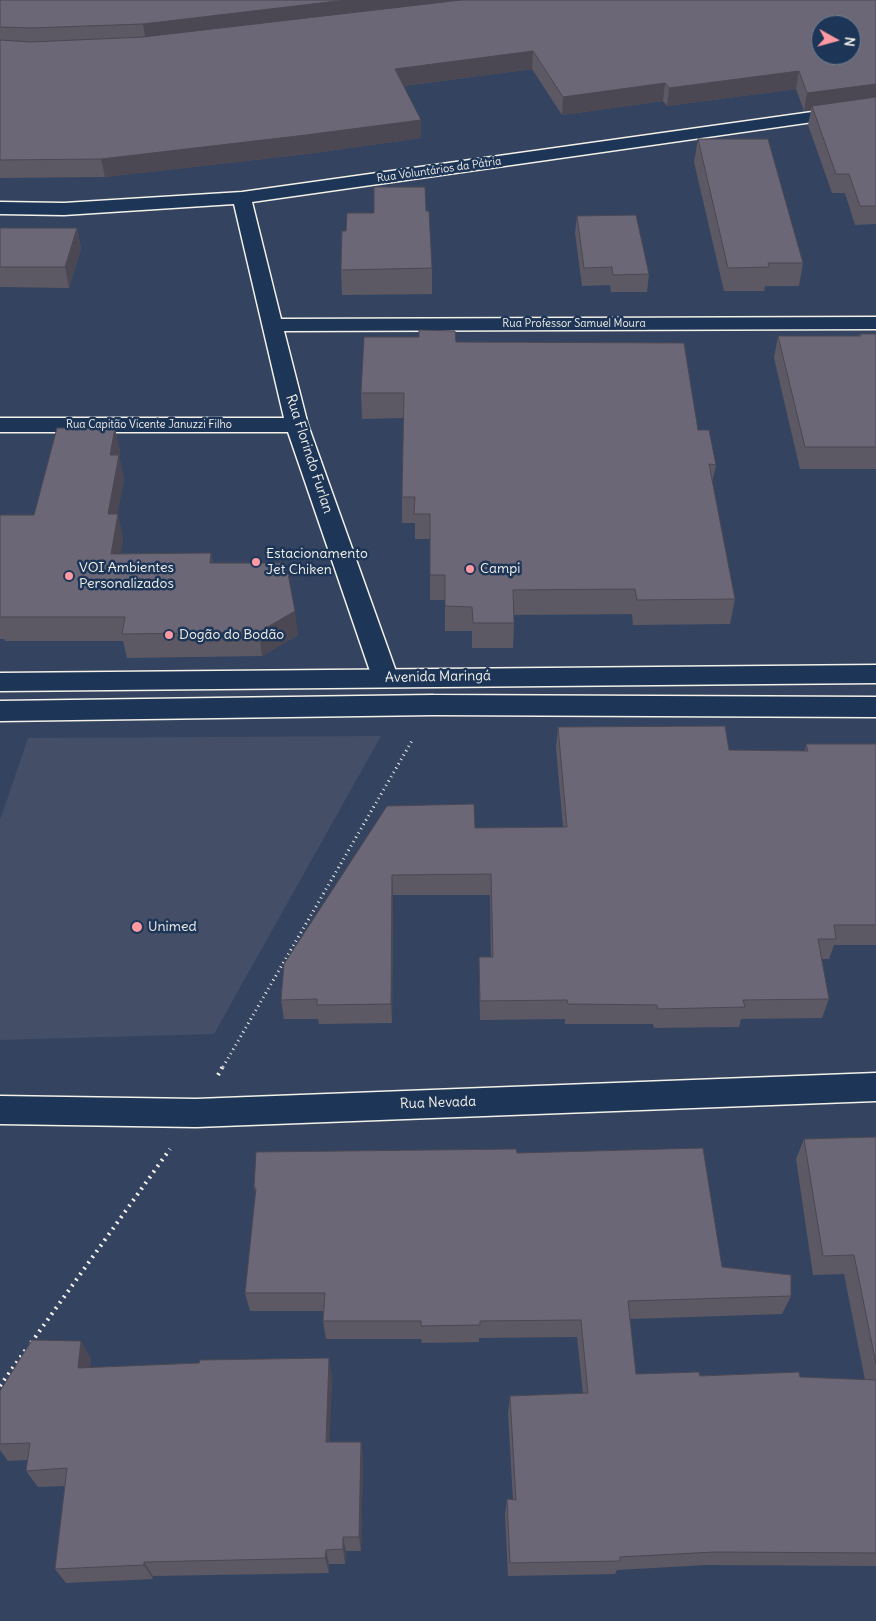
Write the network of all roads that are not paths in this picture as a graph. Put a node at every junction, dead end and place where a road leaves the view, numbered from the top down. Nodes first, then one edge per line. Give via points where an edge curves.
1 (876, 108) edge
2 (242, 198) junction
3 (0, 208) edge
4 (876, 323) edge
5 (272, 324) junction
6 (0, 425) edge
7 (297, 425) junction
8 (876, 674) edge
9 (385, 677) junction
10 (0, 682) edge
11 (876, 707) edge
12 (0, 711) edge
13 (876, 1087) edge
14 (0, 1110) edge

1 - 2 street, Rua Voluntários da Pátria
2 - 3 street, Rua Voluntários da Pátria via 64,209
2 - 5 street, Rua Florindo Furlan
4 - 5 street, Rua Professor Samuel Moura
5 - 7 street, Rua Florindo Furlan
6 - 7 street, Rua Capitão Vicente Januzzi Filho
7 - 9 street, Rua Florindo Furlan
8 - 9 street, Avenida Maringá
9 - 10 street, Avenida Maringá
11 - 12 street, Avenida Maringá via 433,706
13 - 14 street, Rua Nevada via 196,1113

